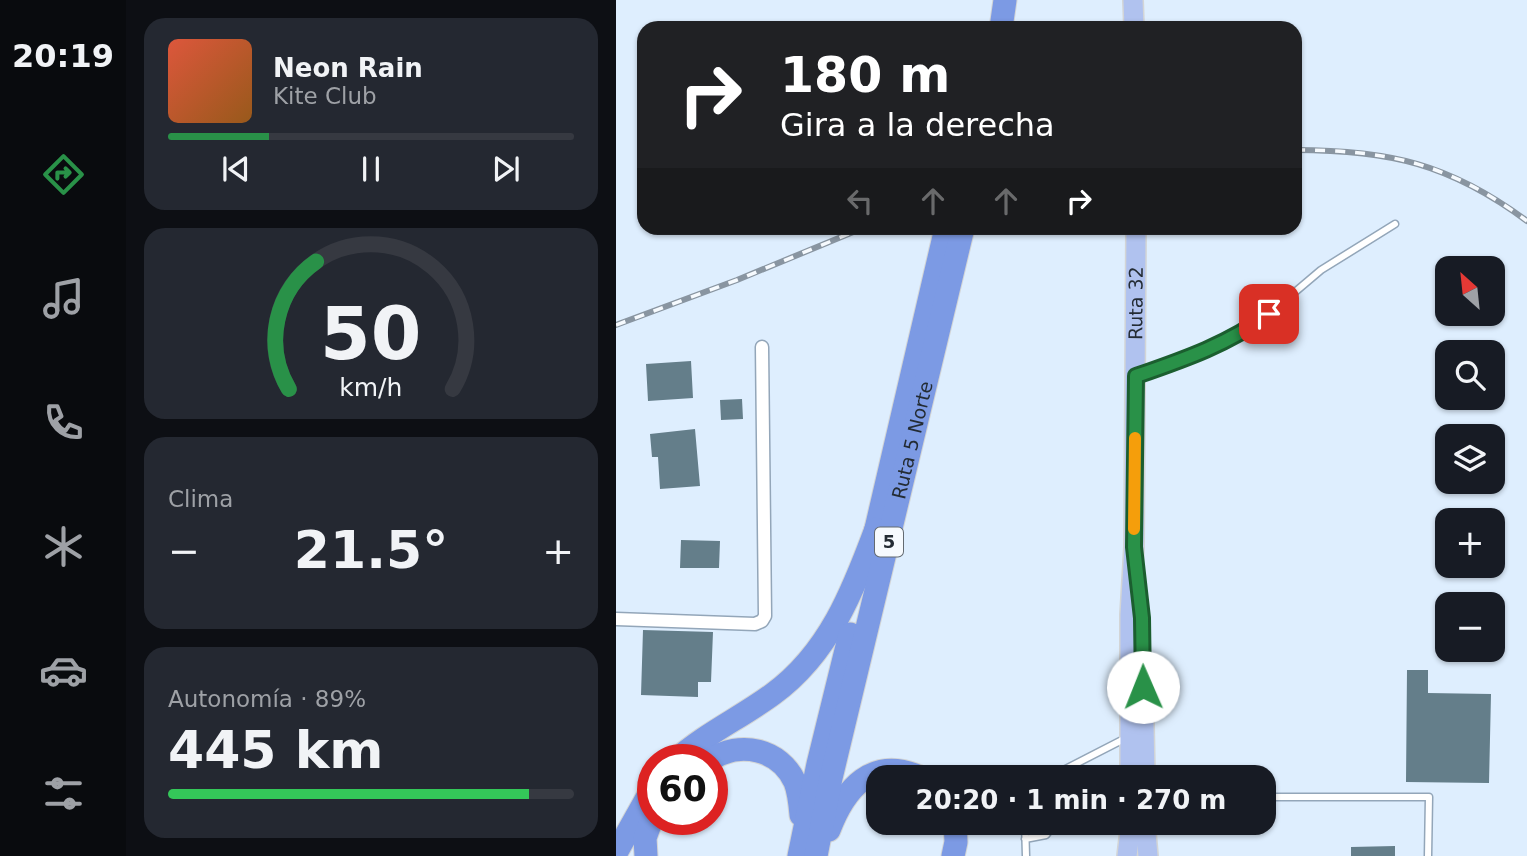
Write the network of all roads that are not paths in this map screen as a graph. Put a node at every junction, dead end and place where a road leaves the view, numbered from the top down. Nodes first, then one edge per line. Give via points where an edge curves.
1 (990, 0) edge
2 (1005, 0) edge
3 (1133, 0) edge
4 (986, 21) edge
5 (1002, 21) edge
6 (1134, 21) edge
7 (1395, 224) dead end
8 (944, 235) edge
9 (961, 235) edge
10 (1136, 235) edge
11 (762, 346) dead end
12 (1136, 376) junction
13 (876, 529) junction
14 (616, 619) edge
15 (1137, 737) junction
16 (699, 744) edge
17 (728, 751) edge
18 (1077, 765) edge
19 (1132, 765) edge
20 (1143, 765) edge
21 (866, 778) edge
22 (1276, 797) dead end
23 (637, 816) edge
24 (646, 835) edge
25 (956, 835) edge
26 (1025, 835) edge
27 (1046, 835) edge
28 (1129, 835) edge
29 (1146, 835) edge
30 (1025, 839) junction
31 (616, 853) edge
32 (808, 854) edge
33 (1024, 855) edge
34 (646, 856) edge
35 (953, 856) edge
36 (1127, 856) edge
37 (1148, 856) edge
38 (1428, 856) edge

1 - 4 highway
2 - 5 highway
3 - 6 main road
7 - 12 lane via 1321,270 1237,336
8 - 13 highway, Ruta 5 Norte / 5
9 - 32 highway, Ruta 5 Norte / 5 via 834,764
10 - 12 main road, Ruta 32
11 - 14 street via 766,613 762,621
12 - 15 main road, Ruta 32 via 1134,547 1142,618
13 - 16 highway via 849,598 818,650 785,685
13 - 32 highway, Ruta 5 Norte / 5 via 818,764
15 - 18 lane via 1116,742
15 - 19 main road, Ruta 32
15 - 20 main road, Ruta 32
17 - 32 highway via 755,750 786,768 800,799
21 - 32 highway via 840,805
22 - 38 lane via 1429,797
23 - 31 highway
24 - 34 highway
25 - 35 highway
26 - 30 lane
27 - 30 lane
28 - 36 main road
29 - 37 main road
30 - 33 lane

